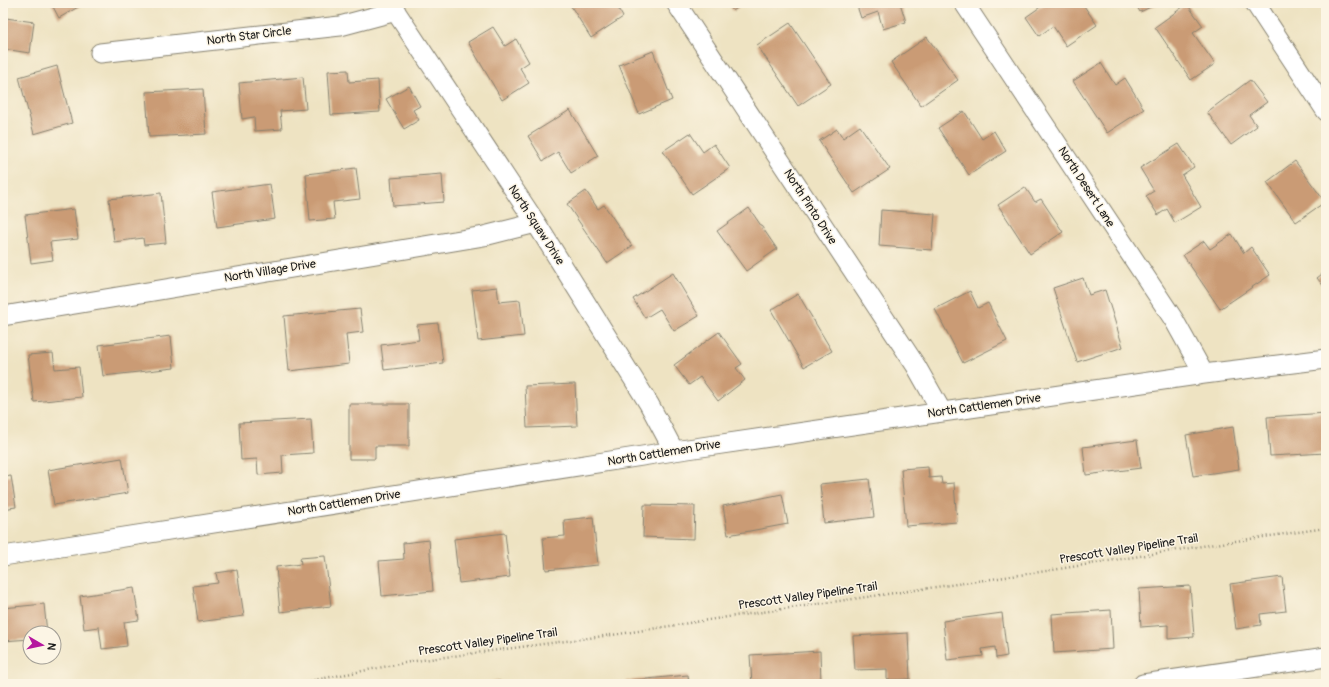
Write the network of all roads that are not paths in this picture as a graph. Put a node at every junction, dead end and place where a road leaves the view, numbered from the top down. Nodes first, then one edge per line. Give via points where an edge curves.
1 (676, 3) edge
2 (964, 3) edge
3 (1255, 3) edge
4 (393, 7) edge
5 (100, 53) dead end
6 (1326, 111) edge
7 (536, 223) junction
8 (3, 316) edge
9 (1326, 359) edge
10 (1204, 374) junction
11 (942, 412) junction
12 (674, 451) junction
13 (3, 556) edge
14 (1326, 657) edge
15 (1143, 684) edge

1 - 11 street, North Pinto Drive via 916,366
2 - 10 street, North Desert Lane via 1174,320
3 - 6 street
4 - 5 street, North Star Circle via 340,26
4 - 7 street, North Squaw Drive
7 - 8 street, North Village Drive via 484,236
7 - 12 street, North Squaw Drive via 645,398
9 - 10 street, North Cattlemen Drive
10 - 11 street, North Cattlemen Drive
11 - 12 street, North Cattlemen Drive
12 - 13 street, North Cattlemen Drive
14 - 15 street

